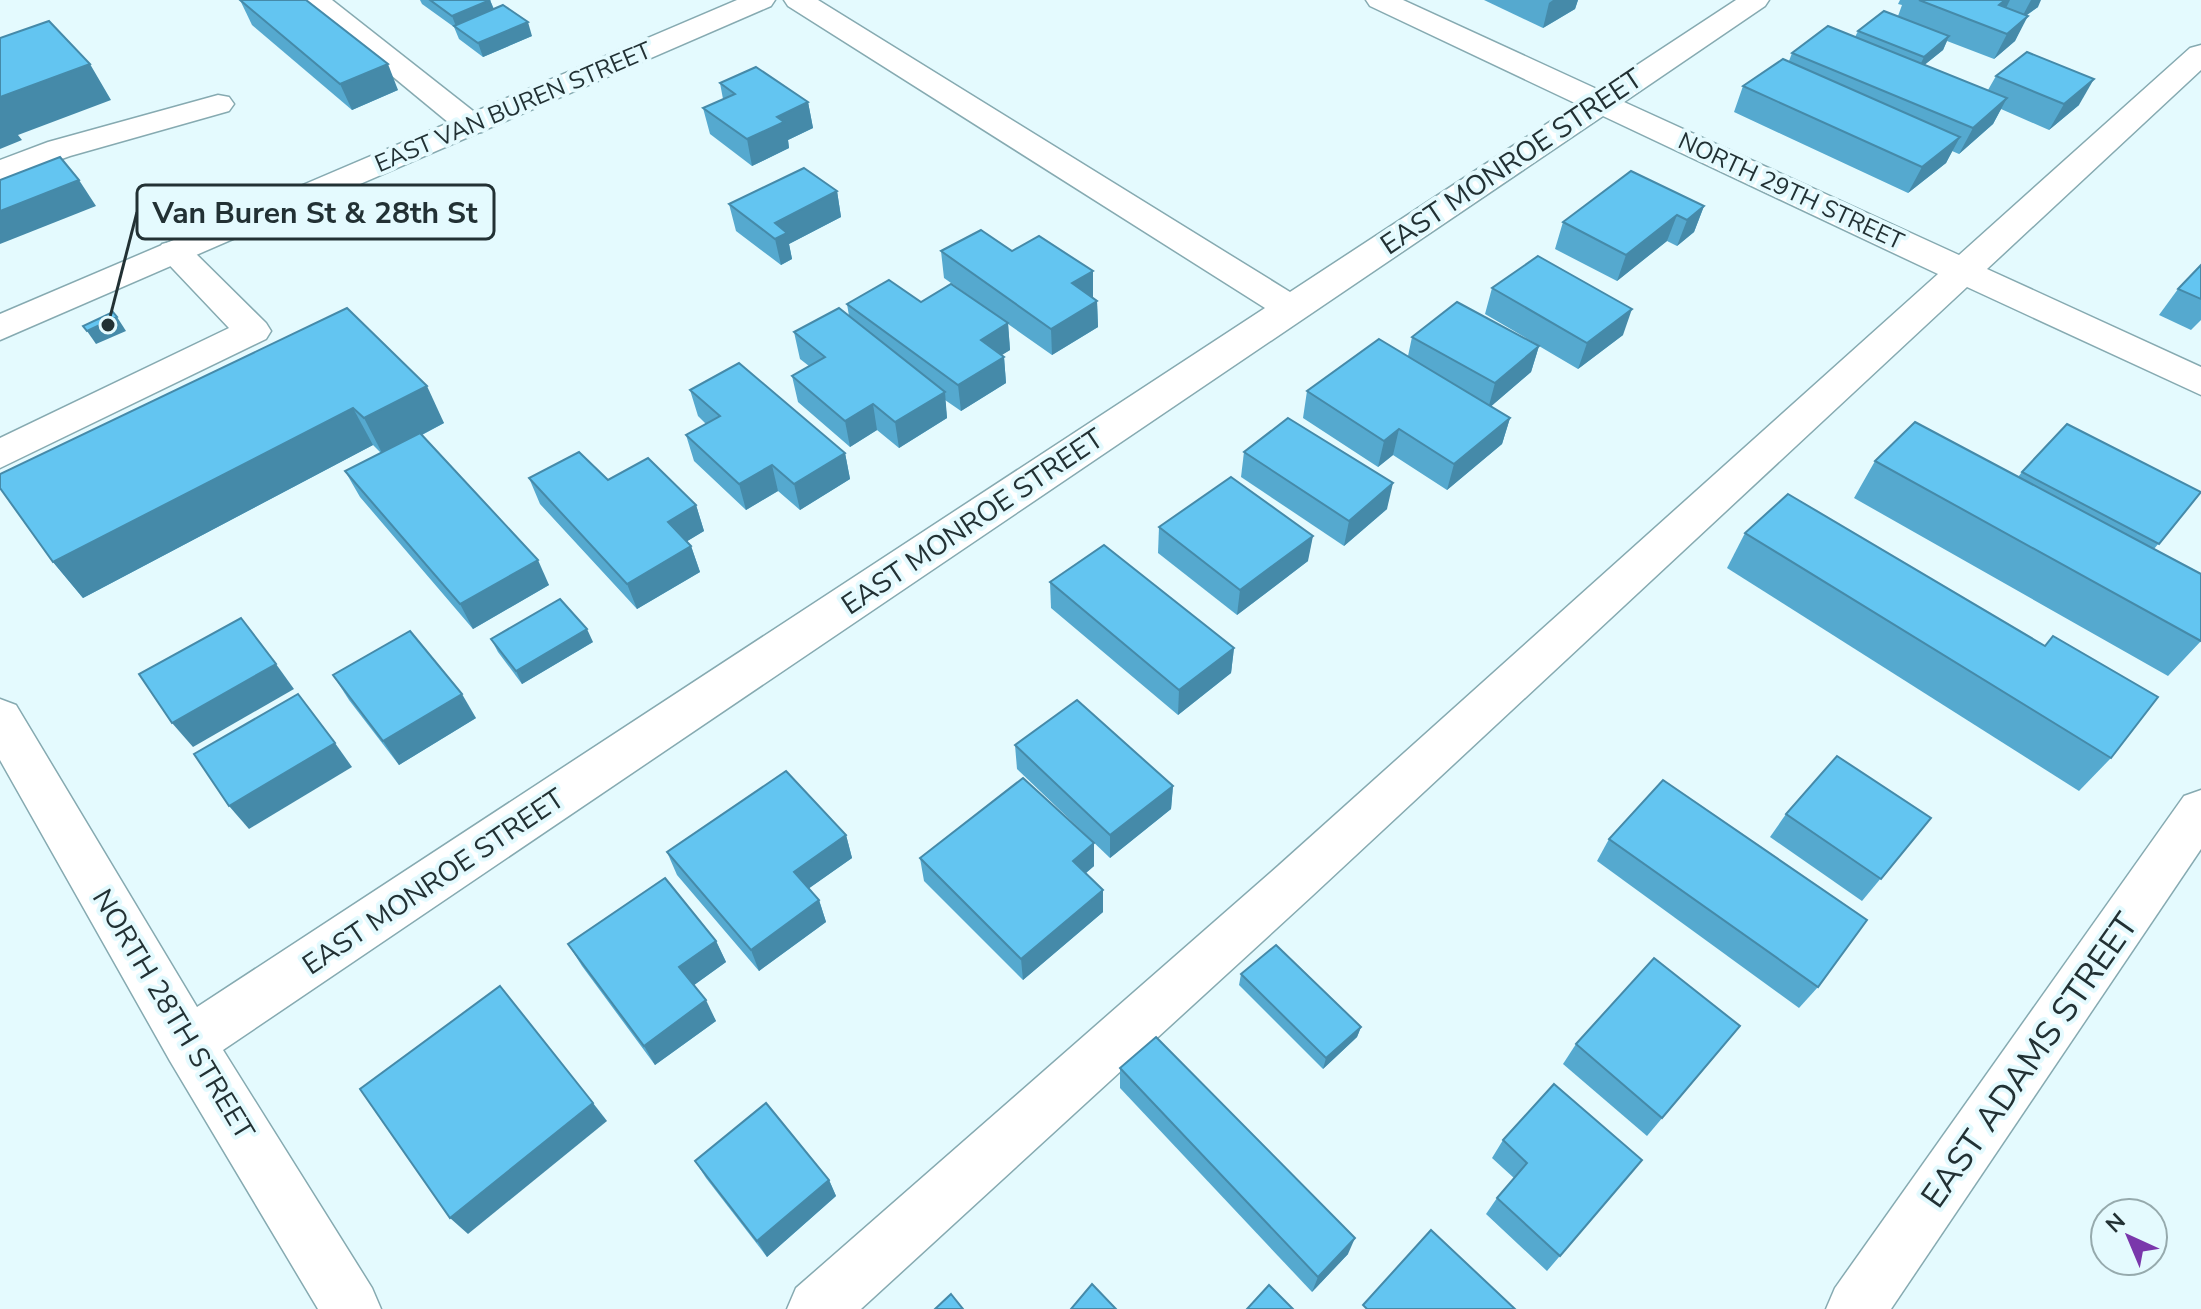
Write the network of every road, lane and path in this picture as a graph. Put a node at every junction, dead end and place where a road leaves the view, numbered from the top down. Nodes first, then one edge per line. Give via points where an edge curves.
1 (314, 0) edge
2 (761, 0) edge
3 (798, 0) edge
4 (1380, 0) edge
5 (1755, 0) edge
6 (2201, 54) edge
7 (1599, 101) junction
8 (218, 104) dead end
9 (471, 125) junction
10 (0, 171) edge
11 (174, 252) junction
12 (1963, 271) junction
13 (1291, 308) junction
14 (0, 328) edge
15 (2201, 382) edge
16 (0, 454) edge
17 (0, 718) edge
18 (2201, 810) edge
19 (189, 1043) junction
20 (351, 1309) edge
21 (817, 1309) edge
22 (1856, 1309) edge

1 - 9 street
2 - 9 street, EAST VAN BUREN STREET
3 - 13 street
4 - 7 street, NORTH 29TH STREET
5 - 7 street, EAST MONROE STREET
6 - 12 street
7 - 12 street, NORTH 29TH STREET
7 - 13 street, EAST MONROE STREET
8 - 10 street
9 - 11 street, EAST VAN BUREN STREET
11 - 14 street, EAST VAN BUREN STREET
11 - 16 street via 253,331
12 - 15 street, NORTH 29TH STREET
12 - 21 street
13 - 19 street, EAST MONROE STREET
17 - 19 street, NORTH 28TH STREET
18 - 22 street, EAST ADAMS STREET
19 - 20 street, NORTH 28TH STREET

